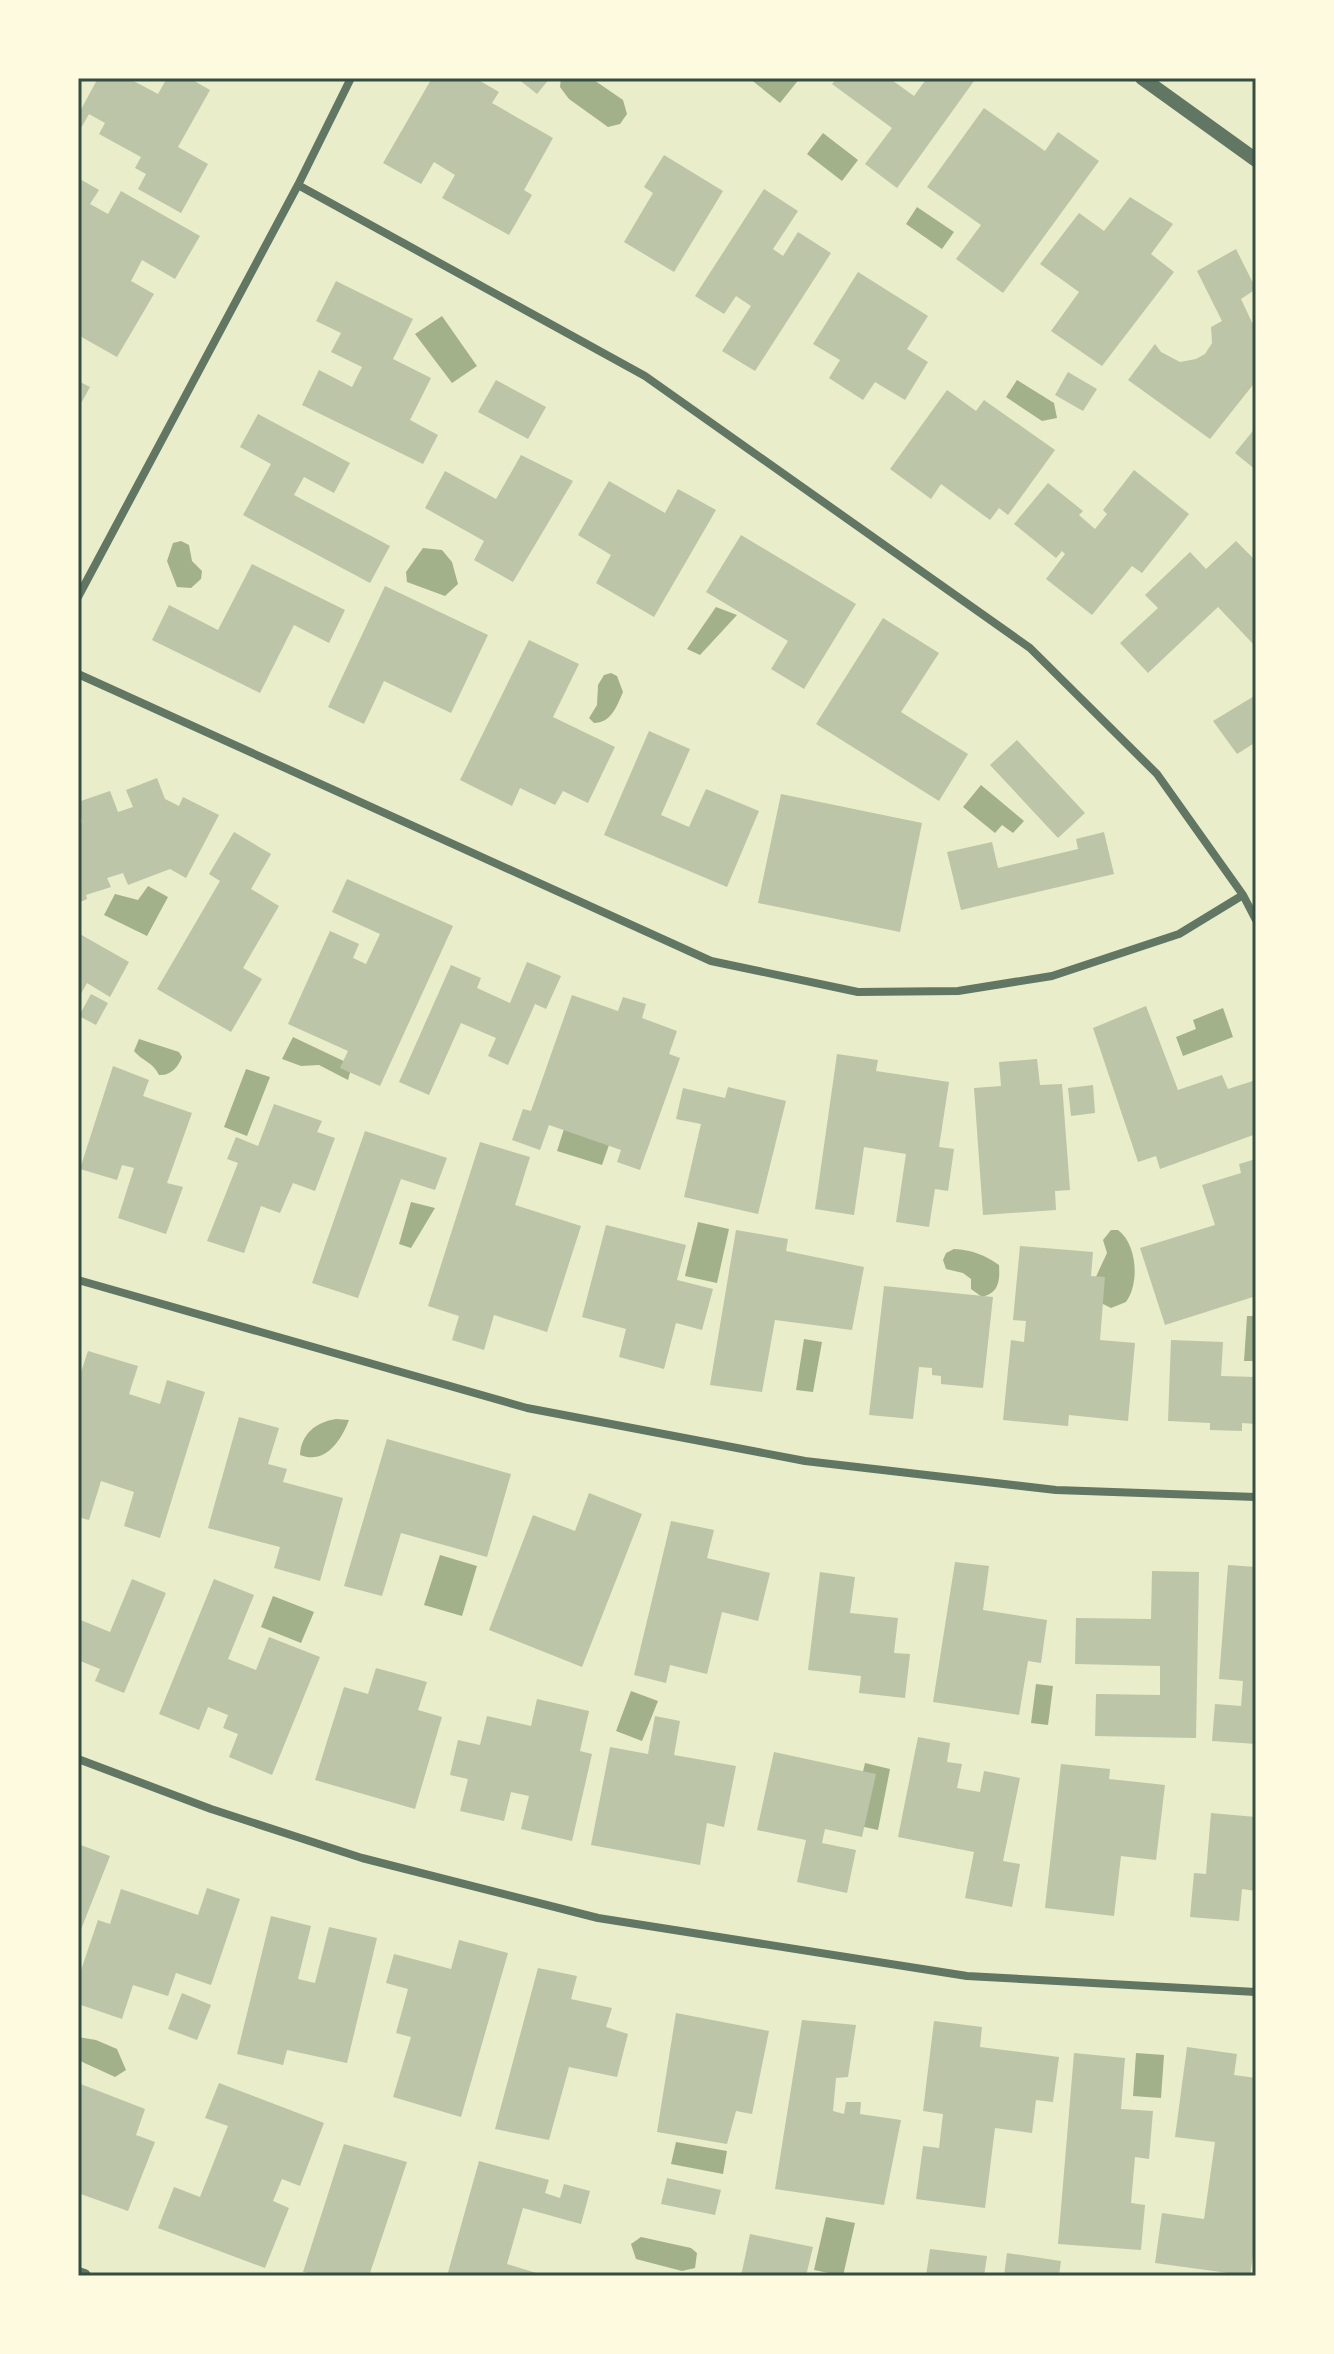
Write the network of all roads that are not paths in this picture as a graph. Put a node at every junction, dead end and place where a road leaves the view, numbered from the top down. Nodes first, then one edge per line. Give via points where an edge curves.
1 (351, 78) edge
2 (1142, 78) edge
3 (1256, 160) edge
4 (298, 185) junction
5 (78, 597) edge
6 (78, 674) edge
7 (1243, 895) junction
8 (1256, 920) edge
9 (78, 1280) edge
10 (1256, 1497) edge
11 (78, 1759) edge
12 (1256, 1992) edge
13 (78, 2274) edge
14 (84, 2276) edge

1 - 4 street
2 - 3 street
4 - 5 street
4 - 7 street via 645,376 1030,648 1157,774
6 - 7 street via 711,961 858,992 958,991 1052,976 1179,934
7 - 8 street
9 - 10 street via 527,1408 805,1461 1056,1490
11 - 12 street via 362,1858 598,1918 967,1976
13 - 14 street

